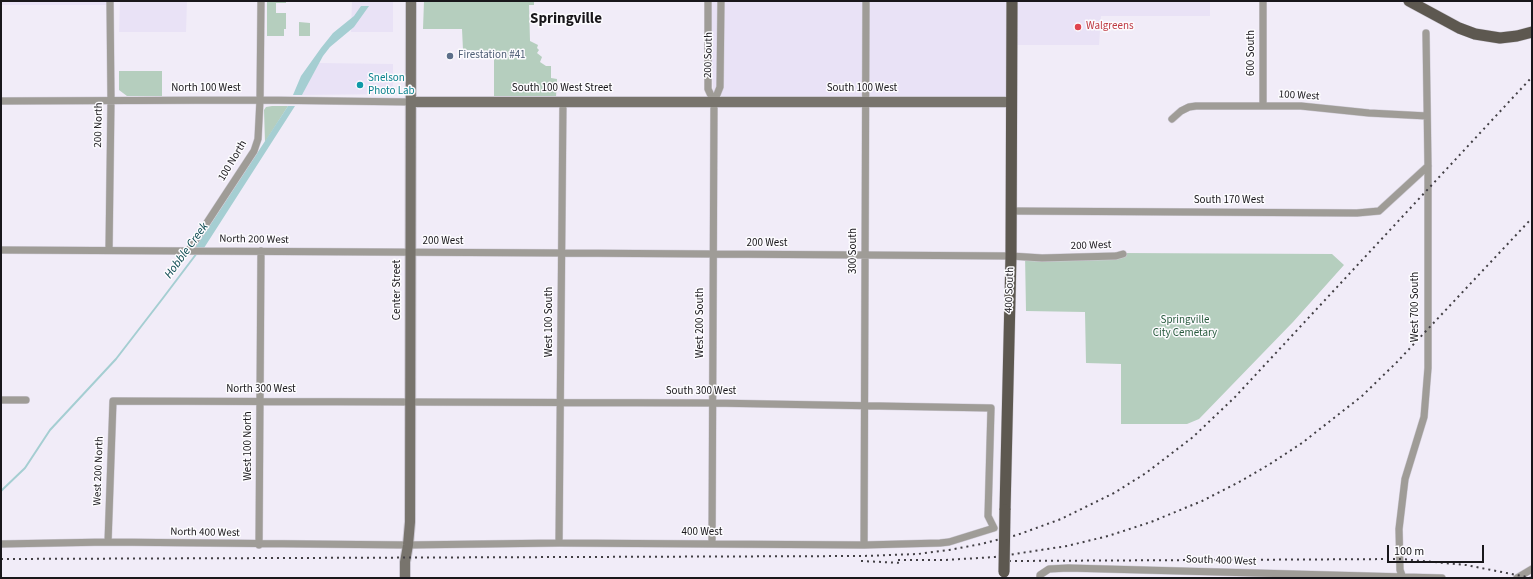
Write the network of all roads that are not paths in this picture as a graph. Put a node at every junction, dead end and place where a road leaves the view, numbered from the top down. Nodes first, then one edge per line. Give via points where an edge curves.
1 (110, 1) edge
2 (261, 1) edge
3 (411, 1) edge
4 (708, 1) edge
5 (720, 1) edge
6 (866, 1) edge
7 (1012, 1) edge
8 (1263, 1) edge
9 (1409, 1) edge
10 (1532, 32) edge
11 (1426, 33) dead end
12 (111, 100) junction
13 (260, 100) junction
14 (1, 101) edge
15 (563, 101) junction
16 (865, 101) junction
17 (411, 102) junction
18 (714, 102) junction
19 (1011, 102) junction
20 (1263, 106) junction
21 (1427, 116) junction
22 (1172, 119) dead end
23 (1428, 166) junction
24 (1011, 211) junction
25 (1, 250) edge
26 (108, 250) junction
27 (190, 250) junction
28 (261, 251) junction
29 (410, 253) junction
30 (561, 253) junction
31 (712, 254) junction
32 (1124, 254) dead end
33 (866, 256) junction
34 (1011, 256) junction
35 (1, 400) edge
36 (26, 400) dead end
37 (113, 401) joint
38 (260, 402) junction
39 (410, 402) junction
40 (560, 402) junction
41 (712, 403) junction
42 (865, 405) junction
43 (994, 528) joint
44 (108, 542) junction
45 (559, 543) junction
46 (1, 544) edge
47 (712, 544) junction
48 (259, 545) junction
49 (408, 545) junction
50 (864, 545) junction
51 (1532, 569) edge
52 (1004, 575) edge
53 (1040, 576) edge
54 (1403, 577) edge
55 (405, 578) edge
56 (1442, 578) edge
57 (1517, 578) edge

1 - 12 street, 200 North
2 - 13 street, 100 North
3 - 17 street, Center Street
4 - 18 street, 200 South via 708,89
5 - 18 street, 200 South via 720,88
6 - 16 street, 300 South
7 - 19 main road, 400 South
8 - 20 street, 600 South
9 - 10 main road via 1475,34 1500,38
11 - 21 street, West 700 South
12 - 13 street, North 100 West
12 - 14 street, North 100 West
12 - 26 street, 200 North
13 - 17 street, North 100 West
13 - 27 street, 100 North via 258,139 254,151
15 - 17 street, South 100 West Street
15 - 18 street, South 100 West Street
15 - 30 street, West 100 South
16 - 18 street, South 100 West
16 - 19 street, South 100 West
16 - 33 street, 300 South
17 - 29 street, Center Street
18 - 31 street, West 200 South
19 - 24 main road, 400 South
20 - 21 street, 100 West via 1302,106
20 - 22 street, 100 West via 1196,106 1181,111
21 - 23 street, West 700 South
23 - 24 street, South 170 West via 1379,211
23 - 54 street, West 700 South via 1428,368 1424,417 1406,479 1399,529 1400,570
24 - 34 main road, 400 South
25 - 26 street, North 200 West
26 - 27 street, North 200 West
27 - 28 street, North 200 West
28 - 29 street, North 200 West
28 - 38 street, West 100 North
29 - 30 street, 200 West
29 - 39 street, Center Street
30 - 31 street, 200 West
30 - 40 street, West 100 South
31 - 33 street, 200 West
31 - 41 street, West 200 South
32 - 34 street, 200 West via 1057,258
33 - 34 street, 200 West
33 - 42 street, 300 South
34 - 52 main road, 400 South, bridge
35 - 36 street
37 - 38 street, North 300 West
37 - 44 street, West 200 North
38 - 39 street, North 300 West
38 - 48 street, West 100 North
39 - 40 street, South 300 West
39 - 49 street, Center Street
40 - 41 street, South 300 West
40 - 45 street, West 100 South
41 - 42 street, South 300 West
41 - 47 street, West 200 South
42 - 43 street, South 300 West via 991,408 988,516
42 - 50 street, 300 South
43 - 50 street, 400 West via 949,542
44 - 46 street, North 400 West
44 - 48 street, North 400 West
45 - 47 street, 400 West
45 - 49 street, 400 West
47 - 50 street, 400 West
48 - 49 street, North 400 West
49 - 55 street, Center Street
51 - 57 street
53 - 54 street, South 400 West via 1049,569 1068,568
54 - 56 street, South 400 West

